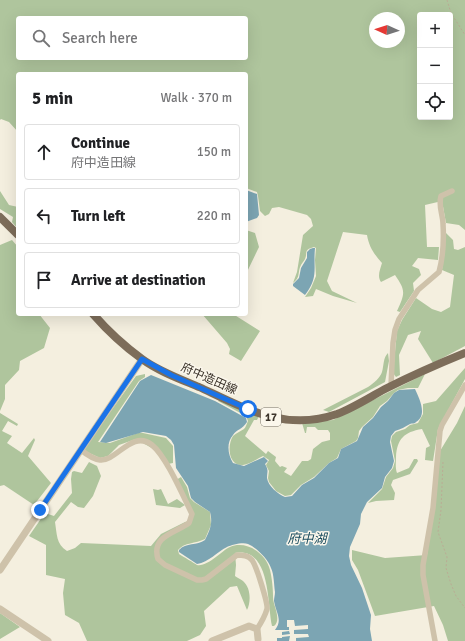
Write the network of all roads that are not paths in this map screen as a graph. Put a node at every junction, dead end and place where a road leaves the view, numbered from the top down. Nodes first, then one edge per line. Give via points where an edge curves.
1 (452, 191) dead end
2 (0, 217) edge
3 (16, 233) edge
4 (95, 316) edge
5 (465, 353) edge
6 (142, 359) junction
7 (465, 385) edge
8 (391, 386) junction
9 (81, 450) junction
10 (0, 570) edge
11 (0, 609) edge
12 (257, 629) junction
13 (259, 640) edge
14 (48, 641) edge
15 (212, 641) edge
16 (435, 641) edge

1 - 8 street via 441,196 439,202 443,223 439,272 418,290 399,319 395,330
2 - 3 main road
4 - 6 main road, 府中造田線 / 17
5 - 8 main road, 府中造田線 / 17
6 - 8 main road, 府中造田線 / 17 via 240,406 286,420 315,419 337,414
6 - 9 street
7 - 16 street via 440,431 433,508 423,565
9 - 10 street
9 - 12 street via 100,460 134,442 146,442 156,449 192,514 190,523 159,542 158,559 197,580 206,580 237,555 252,559 267,608
11 - 14 street
12 - 13 street
12 - 15 street via 249,626

